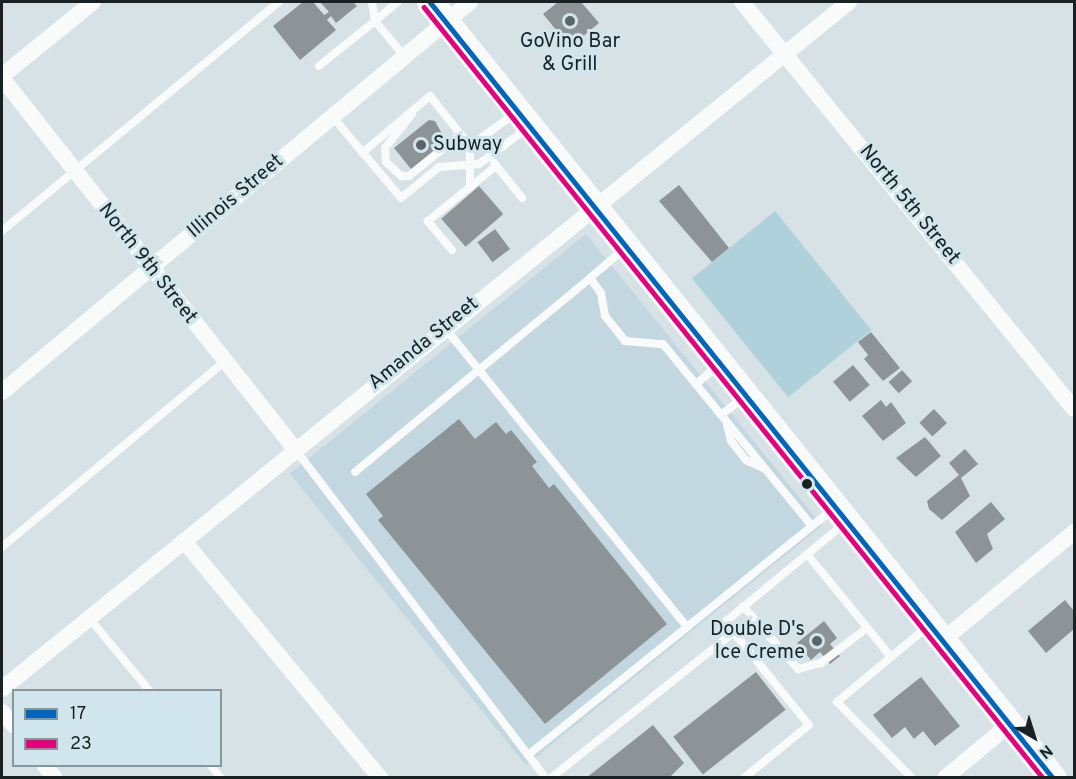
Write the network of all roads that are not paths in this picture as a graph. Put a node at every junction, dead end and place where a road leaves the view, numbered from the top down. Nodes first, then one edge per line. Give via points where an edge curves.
1 (93, 2) edge
2 (279, 2) edge
3 (372, 2) edge
4 (398, 2) edge
5 (470, 2) edge
6 (742, 2) edge
7 (849, 2) edge
8 (438, 11) edge
9 (375, 21) junction
10 (785, 53) junction
11 (404, 56) junction
12 (319, 66) dead end
13 (2, 77) edge
14 (416, 109) junction
15 (332, 117) junction
16 (525, 118) junction
17 (461, 134) junction
18 (470, 146) junction
19 (363, 153) junction
20 (493, 162) junction
21 (470, 165) junction
22 (74, 171) junction
23 (470, 187) junction
24 (522, 198) dead end
25 (596, 206) junction
26 (2, 231) edge
27 (628, 246) junction
28 (452, 250) dead end
29 (151, 269) junction
30 (590, 278) junction
31 (445, 327) junction
32 (225, 361) junction
33 (722, 362) junction
34 (479, 369) junction
35 (696, 384) junction
36 (2, 392) edge
37 (748, 394) junction
38 (1074, 409) edge
39 (724, 418) junction
40 (295, 449) junction
41 (355, 472) dead end
42 (841, 514) junction
43 (812, 526) junction
44 (1074, 532) edge
45 (184, 542) junction
46 (2, 547) edge
47 (807, 554) junction
48 (743, 606) junction
49 (89, 618) junction
50 (687, 627) junction
51 (867, 628) junction
52 (734, 632) junction
53 (936, 633) junction
54 (891, 657) junction
55 (2, 689) edge
56 (148, 689) edge
57 (2, 712) edge
58 (12, 724) edge
59 (1010, 724) junction
60 (528, 755) junction
61 (380, 777) edge
62 (546, 777) edge
63 (551, 777) edge
64 (744, 777) edge
65 (912, 777) edge
66 (945, 777) edge
67 (1053, 777) edge

1 - 13 street
2 - 22 lane
3 - 9 lane
4 - 9 lane
5 - 8 street, Illinois Street
6 - 10 street, North 5th Street
7 - 10 street, Amanda Street
8 - 11 street, Illinois Street
8 - 16 main road
9 - 11 lane
9 - 12 lane
10 - 25 street, Amanda Street
10 - 38 street, North 5th Street
11 - 15 street, Illinois Street
13 - 22 street, North 9th Street
14 - 17 lane via 430,96
14 - 17 lane via 385,148 387,162 401,176 410,176
14 - 19 lane
15 - 19 lane
15 - 29 street, Illinois Street
16 - 18 lane
16 - 20 lane
16 - 25 main road
17 - 18 lane
18 - 21 lane
19 - 21 lane via 401,198 439,167
20 - 21 lane
20 - 23 lane
20 - 24 lane
21 - 23 lane
22 - 26 lane
22 - 29 street, North 9th Street
23 - 28 lane via 428,221
25 - 27 main road
25 - 31 street, Amanda Street
27 - 30 lane
27 - 33 main road
29 - 32 street, North 9th Street
29 - 36 street, Illinois Street
30 - 34 lane
30 - 35 lane via 601,293 605,316 625,341 663,344
31 - 34 lane
31 - 40 street, Amanda Street
32 - 40 street, North 9th Street
32 - 46 lane
33 - 35 lane
33 - 37 main road
34 - 41 lane
34 - 50 lane
35 - 39 lane
37 - 39 lane
37 - 42 main road
39 - 43 lane
40 - 45 street, Amanda Street
40 - 60 lane
42 - 43 lane
42 - 47 lane
42 - 53 main road
43 - 50 lane
44 - 53 street
45 - 49 street, Amanda Street
45 - 61 street
47 - 48 lane
47 - 51 lane
48 - 51 lane via 798,669 821,663
48 - 52 lane via 725,622
49 - 55 street, Amanda Street
49 - 56 lane
50 - 60 lane
51 - 54 lane
52 - 63 lane
52 - 64 lane via 809,725
53 - 54 lane
53 - 59 main road
54 - 65 lane via 837,702
57 - 58 street
59 - 66 street
59 - 67 main road
60 - 62 lane

